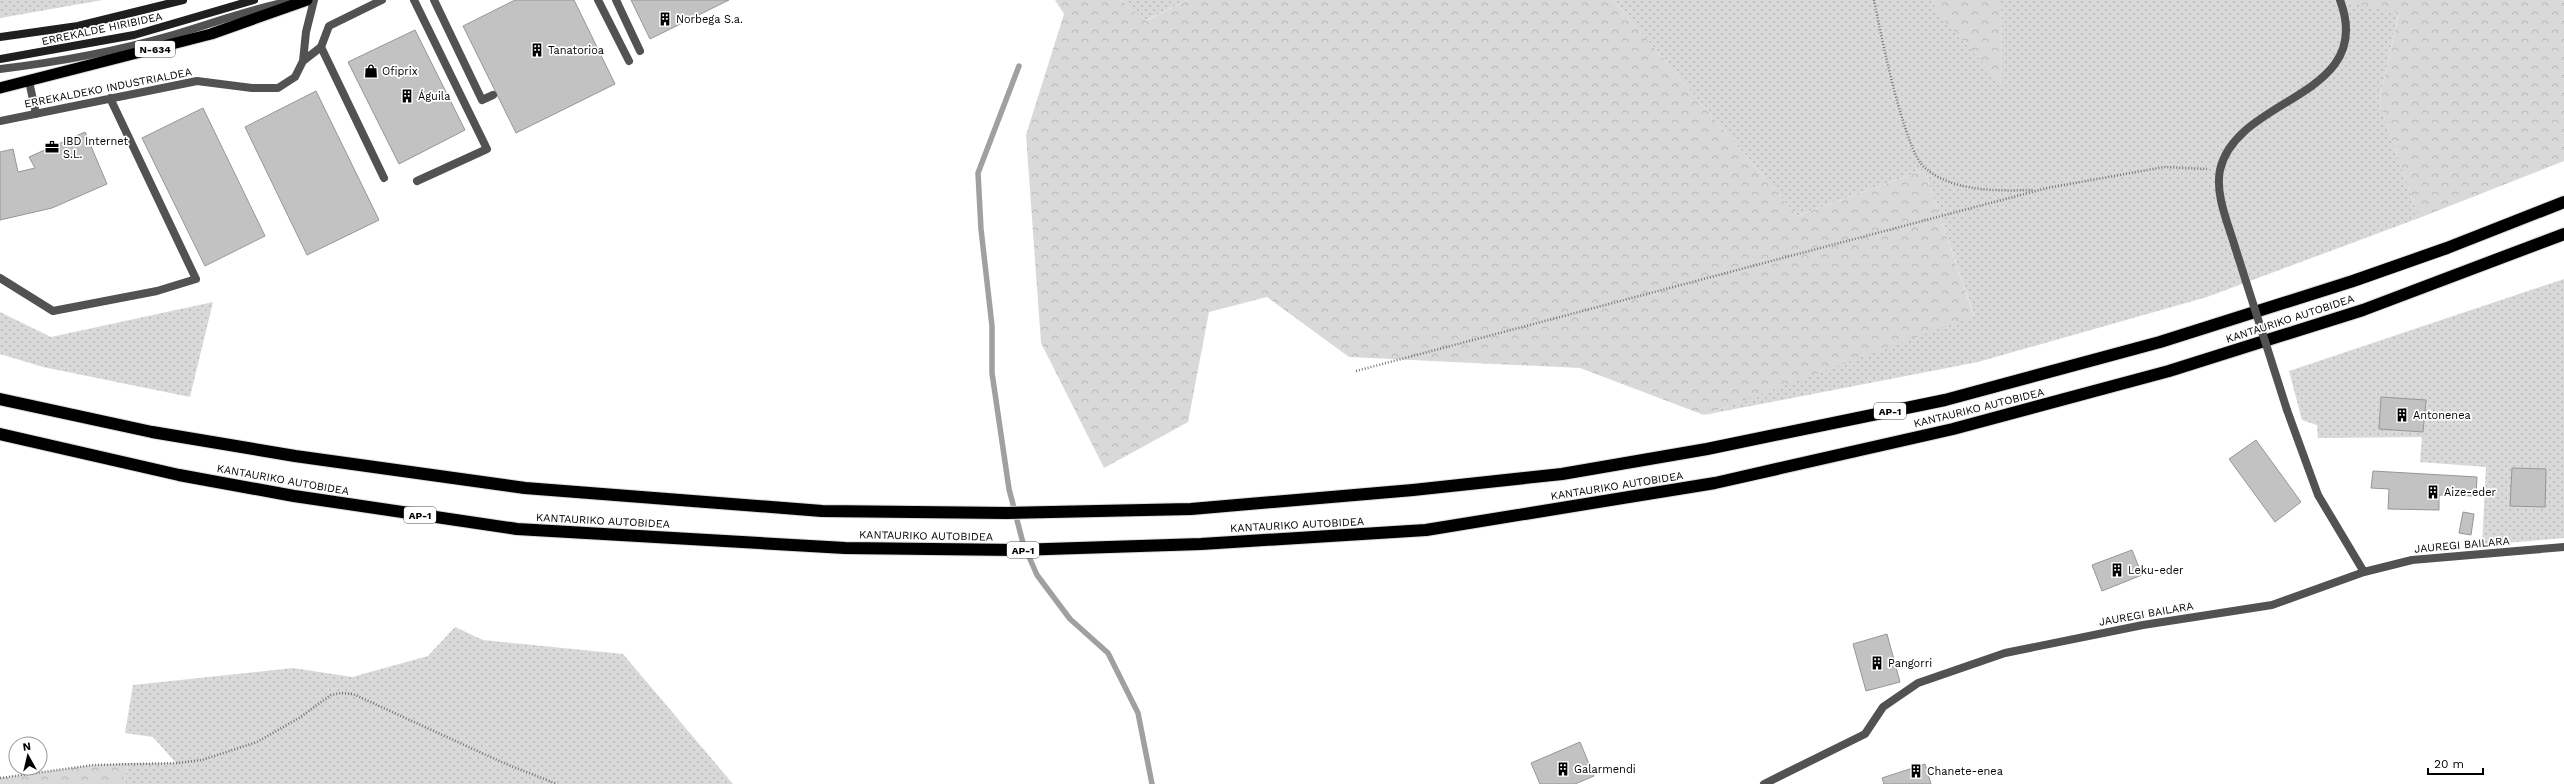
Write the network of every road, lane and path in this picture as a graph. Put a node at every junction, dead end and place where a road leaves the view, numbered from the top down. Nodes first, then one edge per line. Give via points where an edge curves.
1 (183, 0) edge
2 (254, 0) edge
3 (298, 0) edge
4 (307, 0) edge
5 (314, 0) edge
6 (382, 0) edge
7 (414, 0) edge
8 (434, 0) edge
9 (598, 0) edge
10 (616, 0) edge
11 (1874, 0) edge
12 (2340, 0) edge
13 (0, 37) edge
14 (321, 47) junction
15 (640, 51) dead end
16 (0, 58) edge
17 (303, 61) junction
18 (630, 61) dead end
19 (0, 69) edge
20 (29, 81) junction
21 (0, 88) edge
22 (493, 95) dead end
23 (110, 98) junction
24 (36, 114) junction
25 (0, 121) edge
26 (2220, 170) junction
27 (384, 178) dead end
28 (417, 181) dead end
29 (2038, 190) junction
30 (2564, 202) edge
31 (2564, 234) edge
32 (0, 278) edge
33 (1356, 372) dead end
34 (2, 398) edge
35 (0, 434) edge
36 (2564, 547) edge
37 (2364, 572) junction
38 (0, 778) edge
39 (557, 784) edge
40 (1764, 784) edge

1 - 13 main road, ERREKALDE HIRIBIDEA via 78,26
2 - 16 main road, ERREKALDE HIRIBIDEA via 134,35
3 - 19 street via 261,7 136,44 58,61
4 - 20 highway, N-634 via 211,34
5 - 17 street, ERREKALDEKO INDUSTRIALDEA via 306,32
6 - 14 street via 329,26
7 - 28 street via 487,149
8 - 22 street via 482,100
9 - 18 street
10 - 15 street
11 - 29 path via 1888,65 1904,120 1913,150 1923,167 1940,178 1972,187 2002,191
12 - 26 street via 2346,16 2346,40 2337,63 2319,81 2249,128 2230,147
14 - 17 street, ERREKALDEKO INDUSTRIALDEA
14 - 27 street
17 - 23 street, ERREKALDEKO INDUSTRIALDEA via 295,77 278,88 252,88 197,81
20 - 21 highway, N-634
20 - 24 street
23 - 24 street, ERREKALDEKO INDUSTRIALDEA
23 - 32 street via 196,279 157,291 53,311
24 - 25 street, ERREKALDEKO INDUSTRIALDEA
26 - 29 path via 2164,167
26 - 37 street, bridge via 2219,191 2287,410 2318,495
29 - 33 path
30 - 34 highway, KANTAURIKO AUTOBIDEA / AP-1 via 2446,248 2346,283 2160,342 1945,400 1707,450 1562,474 1413,490 1191,508 1007,513 822,511 525,488 280,454 152,432
31 - 35 highway, KANTAURIKO AUTOBIDEA / AP-1 via 2363,310 2169,371 1937,433 1715,483 1426,530 1201,544 1017,550 846,548 517,529 294,496 179,474
36 - 37 street, JAUREGI BAILARA via 2412,560
37 - 40 street, JAUREGI BAILARA via 2272,605 2143,625 2005,653 1925,681 1883,707 1865,734
38 - 39 path via 93,765 202,760 257,742 299,718 331,695 341,693 353,694 506,764

